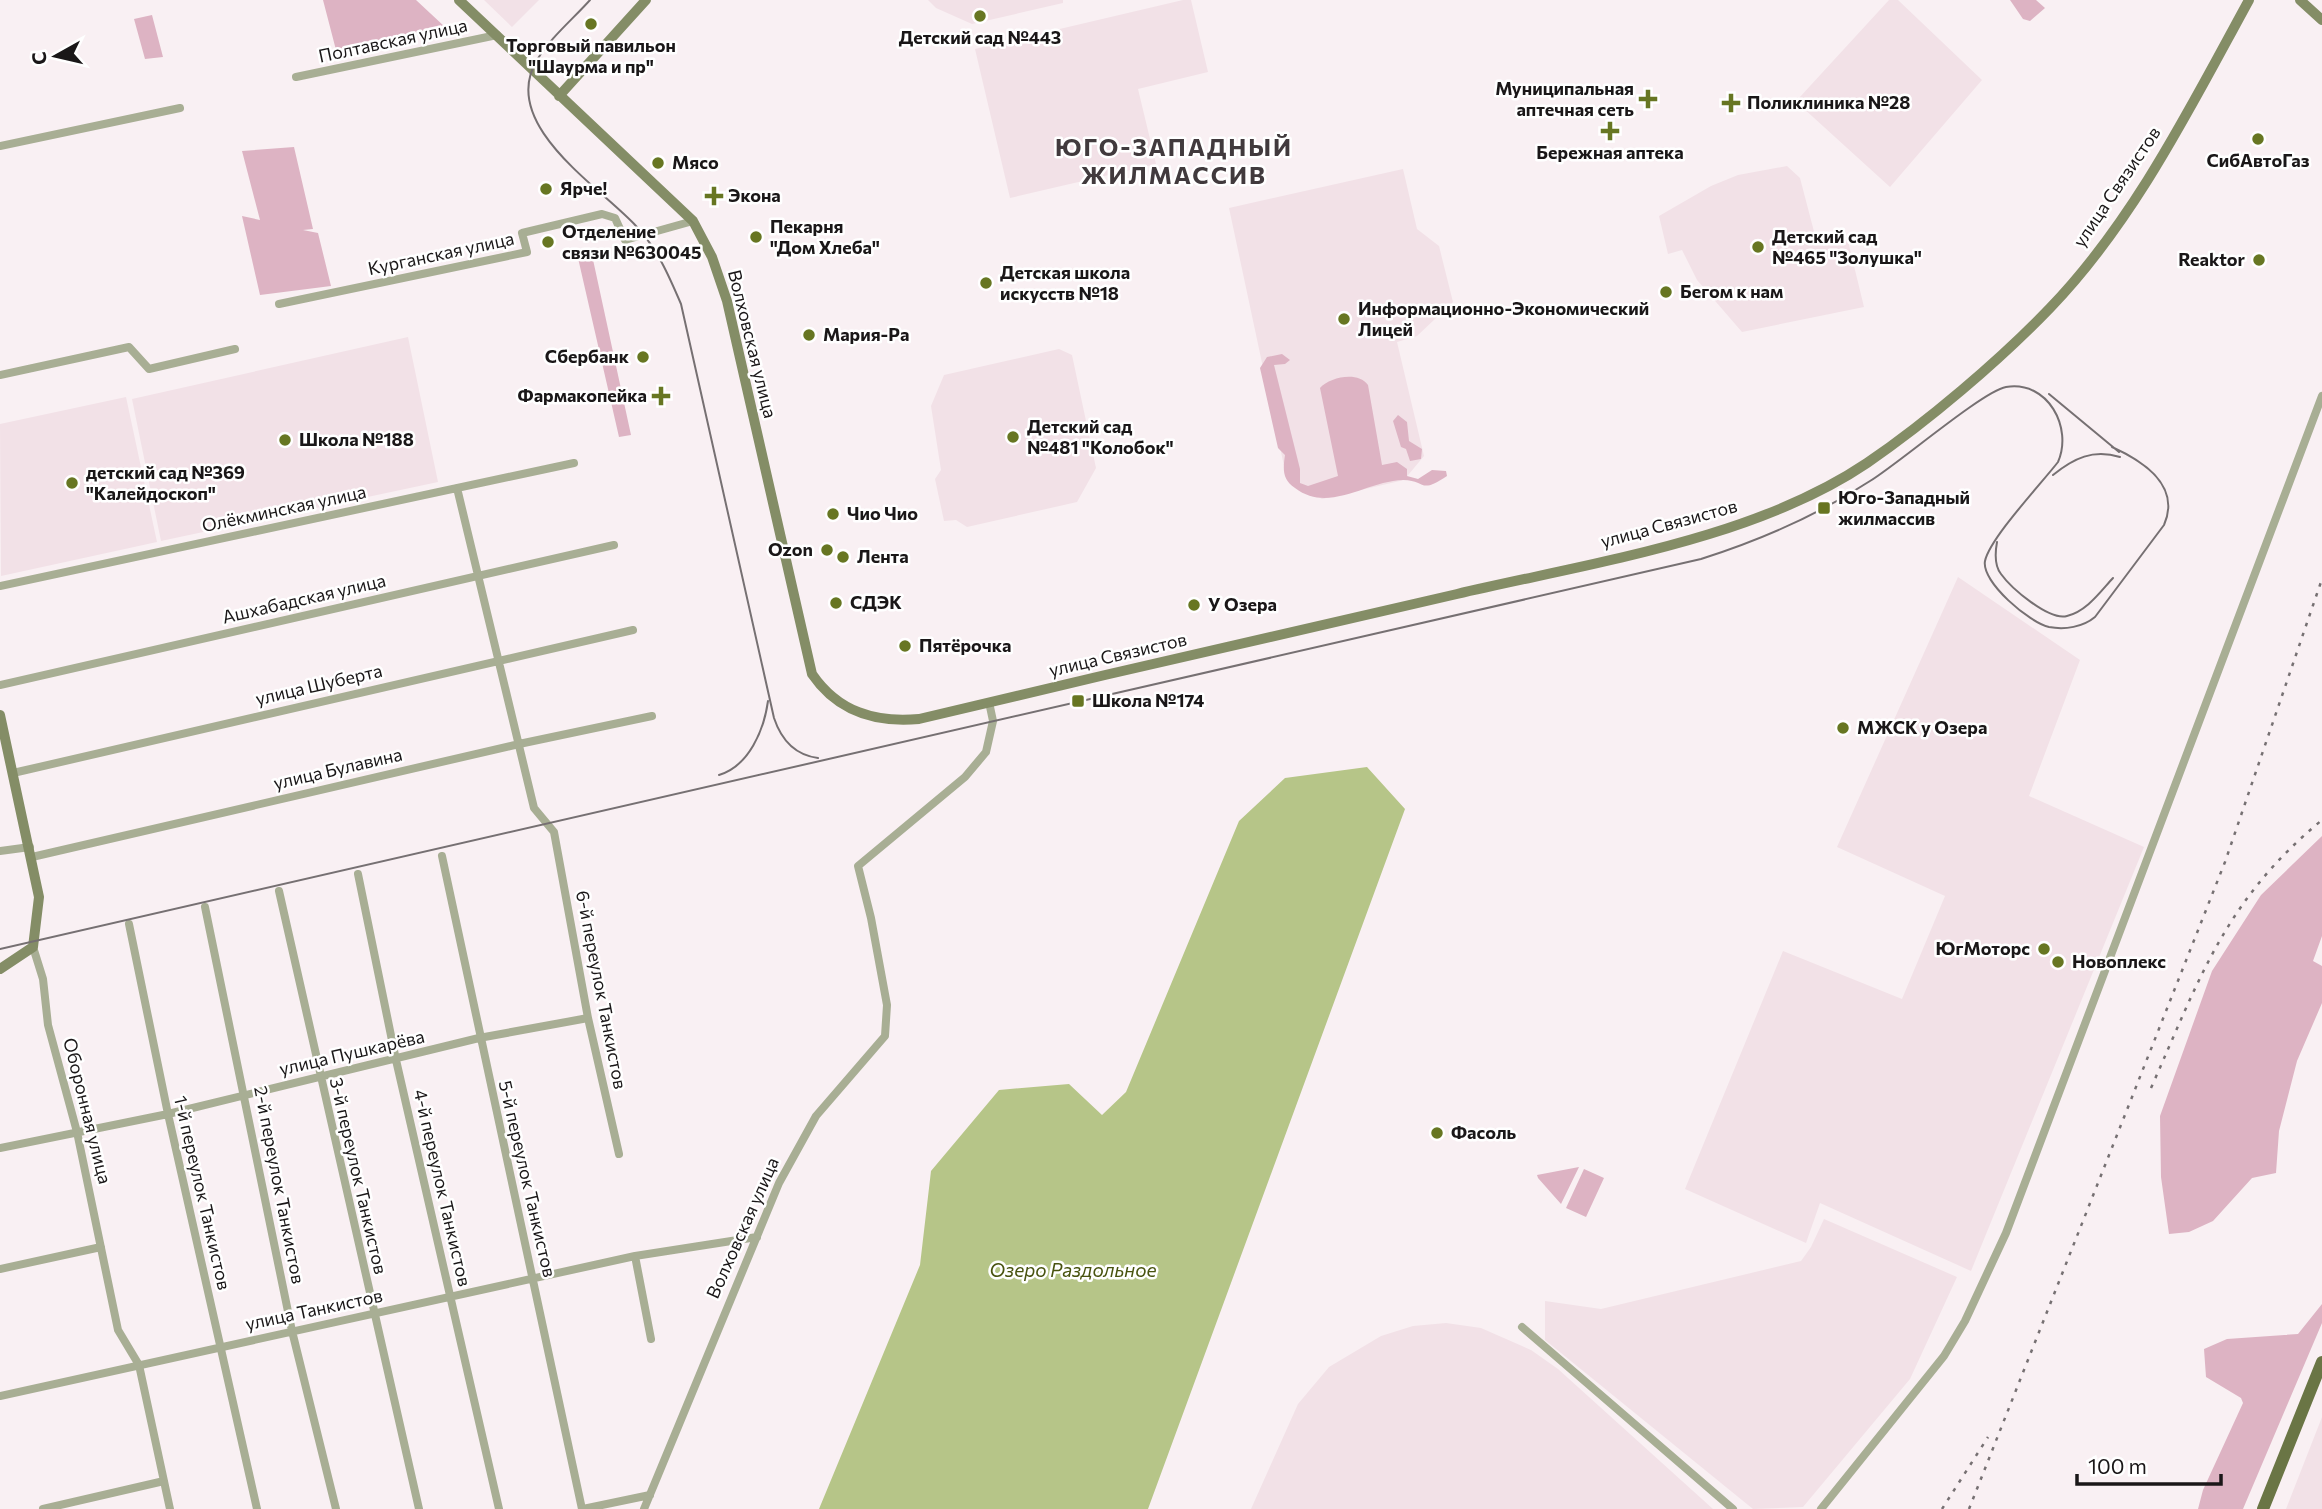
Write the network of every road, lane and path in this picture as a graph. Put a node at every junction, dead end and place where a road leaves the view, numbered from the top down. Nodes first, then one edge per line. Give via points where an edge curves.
1 (459, 0) edge
2 (646, 0) edge
3 (2249, 0) edge
4 (2300, 0) edge
5 (2322, 20) edge
6 (497, 36) junction
7 (296, 77) dead end
8 (559, 96) junction
9 (180, 108) dead end
10 (0, 146) edge
11 (693, 220) junction
12 (279, 304) dead end
13 (235, 349) dead end
14 (0, 374) edge
15 (2322, 396) edge
16 (574, 463) dead end
17 (457, 488) junction
18 (614, 545) dead end
19 (479, 576) junction
20 (0, 586) edge
21 (632, 629) dead end
22 (498, 659) junction
23 (0, 685) edge
24 (989, 702) junction
25 (0, 715) edge
26 (652, 716) dead end
27 (919, 719) joint
28 (519, 744) junction
29 (4, 751) edge
30 (13, 773) junction
31 (0, 850) edge
32 (31, 852) junction
33 (442, 856) dead end
34 (358, 874) dead end
35 (279, 891) dead end
36 (205, 907) dead end
37 (129, 924) dead end
38 (33, 947) junction
39 (0, 969) edge
40 (588, 1018) junction
41 (479, 1038) junction
42 (396, 1060) junction
43 (320, 1077) junction
44 (245, 1095) junction
45 (168, 1114) junction
46 (76, 1132) junction
47 (0, 1148) edge
48 (619, 1154) dead end
49 (757, 1237) junction
50 (100, 1247) junction
51 (635, 1256) junction
52 (0, 1269) edge
53 (534, 1278) junction
54 (452, 1296) junction
55 (373, 1313) junction
56 (1522, 1327) dead end
57 (292, 1331) junction
58 (651, 1339) dead end
59 (220, 1347) junction
60 (2322, 1362) edge
61 (139, 1365) junction
62 (0, 1396) edge
63 (164, 1481) junction
64 (650, 1495) junction
65 (43, 1509) edge
66 (170, 1509) edge
67 (257, 1509) edge
68 (335, 1509) edge
69 (419, 1509) edge
70 (499, 1509) edge
71 (582, 1509) edge
72 (644, 1509) edge
73 (1732, 1509) edge
74 (1821, 1509) edge
75 (2263, 1509) edge

1 - 6 main road, Волховская улица
2 - 8 main road
3 - 24 main road, улица Связистов via 2159,161 2107,238 2050,308 1932,414 1842,478 1743,524 1618,557
4 - 5 main road
6 - 7 street, Полтавская улица
6 - 8 main road, Волховская улица
8 - 11 main road, Волховская улица
9 - 10 street
11 - 12 street, Курганская улица via 625,240 615,218 602,214 522,233 527,252
11 - 27 main road, Волховская улица via 712,257 726,301 813,674 834,699 860,712 891,721
13 - 14 street via 149,369 129,347
15 - 74 street via 2006,1233 1944,1356
16 - 17 street, Олёкминская улица
17 - 19 street
17 - 20 street, Олёкминская улица
18 - 19 street, Ашхабадская улица
19 - 22 street
19 - 23 street, Ашхабадская улица
21 - 22 street, улица Шуберта
22 - 28 street
22 - 30 street, улица Шуберта
24 - 27 main road, улица Связистов
24 - 49 street, Волховская улица via 993,721 986,752 965,777 858,866 887,1005 885,1036 816,1116 779,1183
25 - 29 main road, Оборонная улица
26 - 28 street, улица Булавина
28 - 32 street, улица Булавина
28 - 40 street, 6-й переулок Танкистов via 534,808 554,832
29 - 30 main road, Оборонная улица
30 - 32 main road, Оборонная улица
31 - 32 street, улица Булавина
32 - 38 main road, Оборонная улица via 39,897
33 - 41 street, 5-й переулок Танкистов
34 - 42 street, 4-й переулок Танкистов
35 - 43 street, 3-й переулок Танкистов
36 - 44 street, 2-й переулок Танкистов
37 - 45 street, 1-й переулок Танкистов
38 - 39 main road
38 - 46 street, Оборонная улица
40 - 41 street, улица Пушкарёва
40 - 48 street, 6-й переулок Танкистов
41 - 42 street, улица Пушкарёва
41 - 53 street, 5-й переулок Танкистов
42 - 43 street, улица Пушкарёва
42 - 54 street, 4-й переулок Танкистов
43 - 44 street, улица Пушкарёва
43 - 55 street, 3-й переулок Танкистов
44 - 45 street, улица Пушкарёва
44 - 57 street, 2-й переулок Танкистов
45 - 46 street, улица Пушкарёва
45 - 59 street, 1-й переулок Танкистов
46 - 47 street, улица Пушкарёва
46 - 50 street, Оборонная улица
49 - 51 street, улица Танкистов
49 - 64 street, Волховская улица
50 - 52 street
50 - 61 street, Оборонная улица via 118,1330
51 - 53 street, улица Танкистов
51 - 58 street
53 - 54 street, улица Танкистов
53 - 71 street, 5-й переулок Танкистов
54 - 55 street, улица Танкистов
54 - 70 street, 4-й переулок Танкистов
55 - 57 street, улица Танкистов
55 - 69 street, 3-й переулок Танкистов
56 - 73 street
57 - 59 street, улица Танкистов
57 - 68 street, 2-й переулок Танкистов
59 - 61 street, улица Танкистов
59 - 67 street, 1-й переулок Танкистов
60 - 75 main road
61 - 62 street, улица Танкистов
61 - 63 street, Оборонная улица
63 - 65 street
63 - 66 street, Оборонная улица
64 - 71 street
64 - 72 street, Волховская улица

